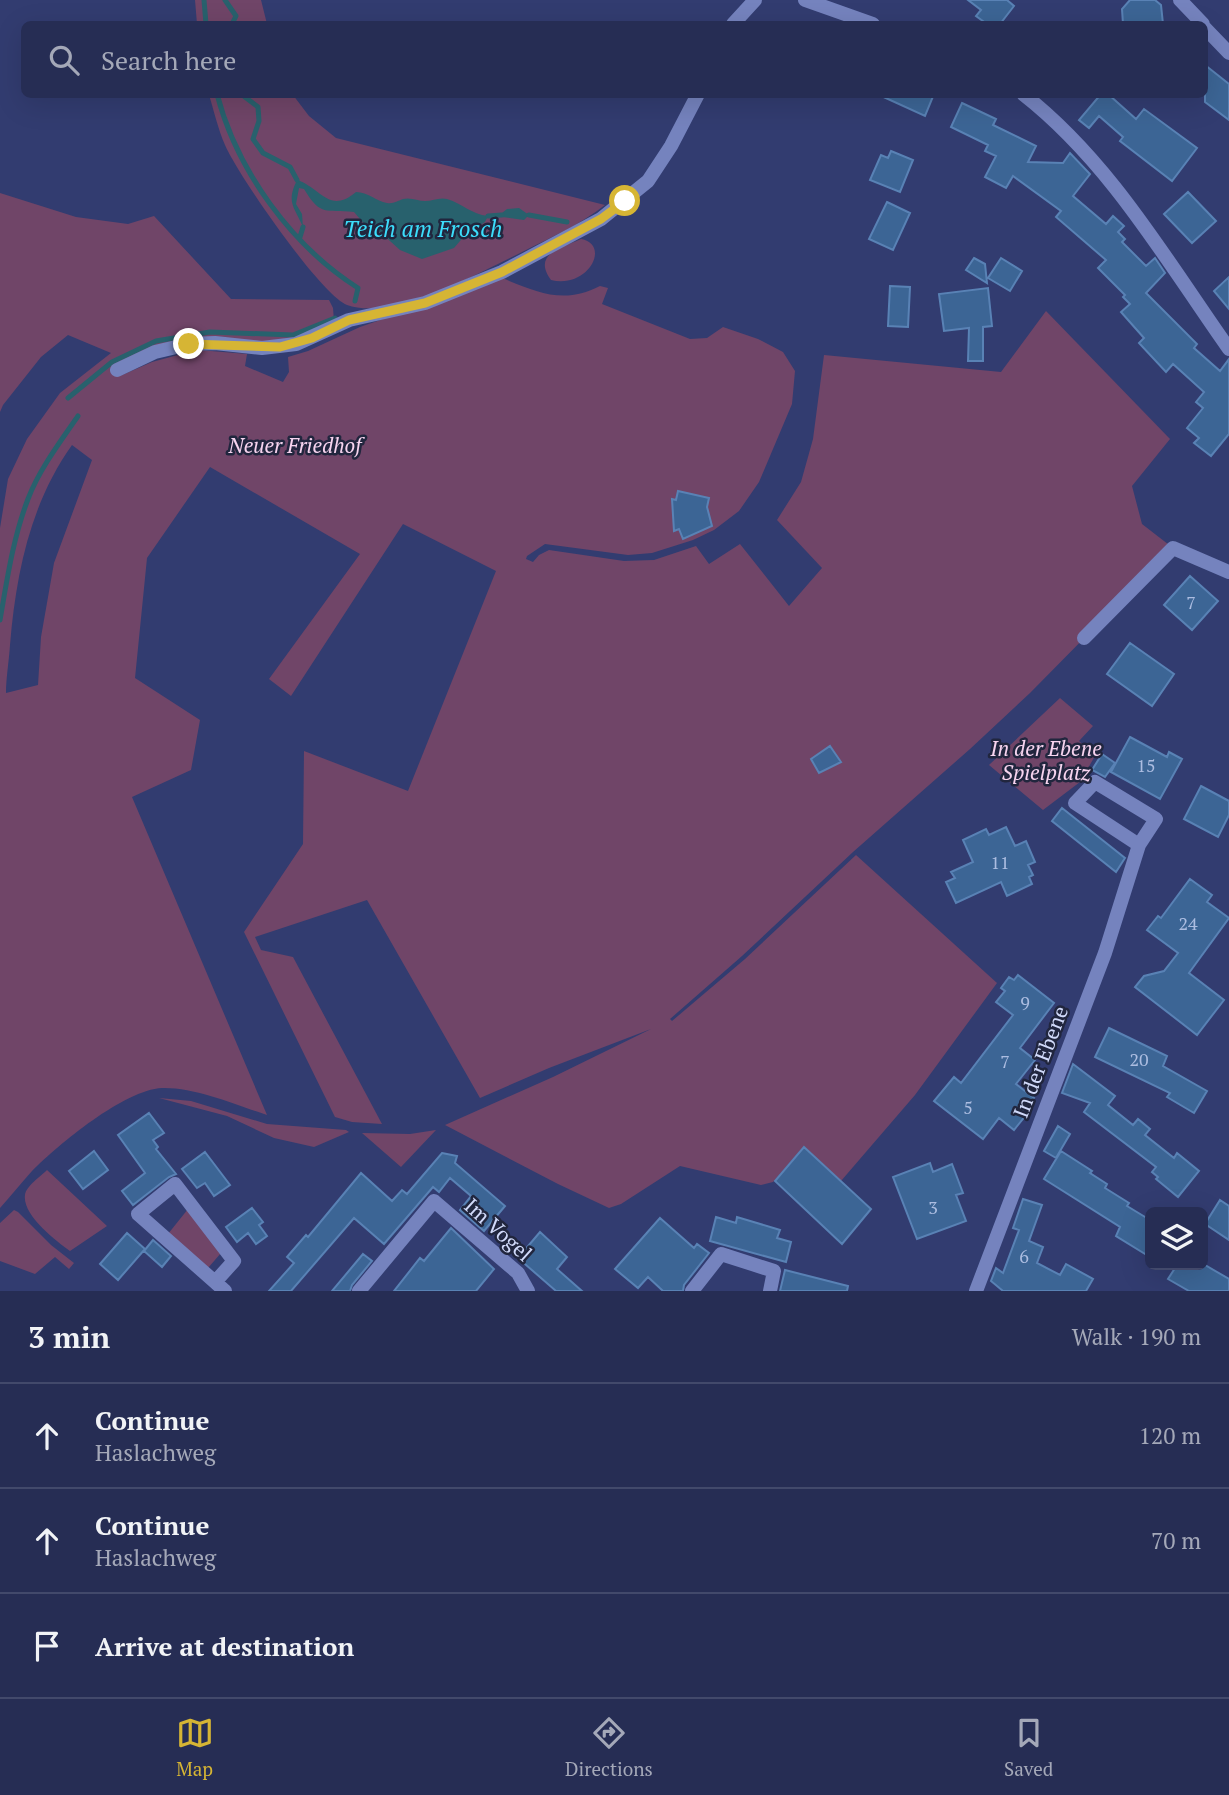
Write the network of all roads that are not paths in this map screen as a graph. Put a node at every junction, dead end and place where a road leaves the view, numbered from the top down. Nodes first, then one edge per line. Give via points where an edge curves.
1 (755, 0) edge
2 (804, 0) edge
3 (1180, 0) edge
4 (736, 21) edge
5 (864, 21) edge
6 (1199, 21) edge
7 (1208, 30) edge
8 (1229, 53) edge
9 (696, 98) edge
10 (1027, 98) edge
11 (1229, 349) edge
12 (117, 370) dead end
13 (1229, 572) edge
14 (1084, 638) dead end
15 (1139, 845) junction
16 (220, 1287) edge
17 (359, 1291) edge
18 (528, 1291) edge
19 (692, 1291) edge
20 (769, 1291) edge
21 (976, 1291) edge

1 - 4 street
2 - 5 street
3 - 6 street
7 - 8 street
9 - 12 street via 648,181 601,219 502,272 425,303 347,321 296,344 262,348 189,344 155,352
10 - 11 street via 1121,194
13 - 14 street via 1173,548
15 - 15 street, In der Ebene via 1075,803 1095,782 1156,819
15 - 21 street, In der Ebene via 1105,953
16 - 16 street via 138,1214 176,1184 233,1261
17 - 18 street, Im Vogel via 434,1200 518,1273
19 - 20 street via 721,1254 774,1271

